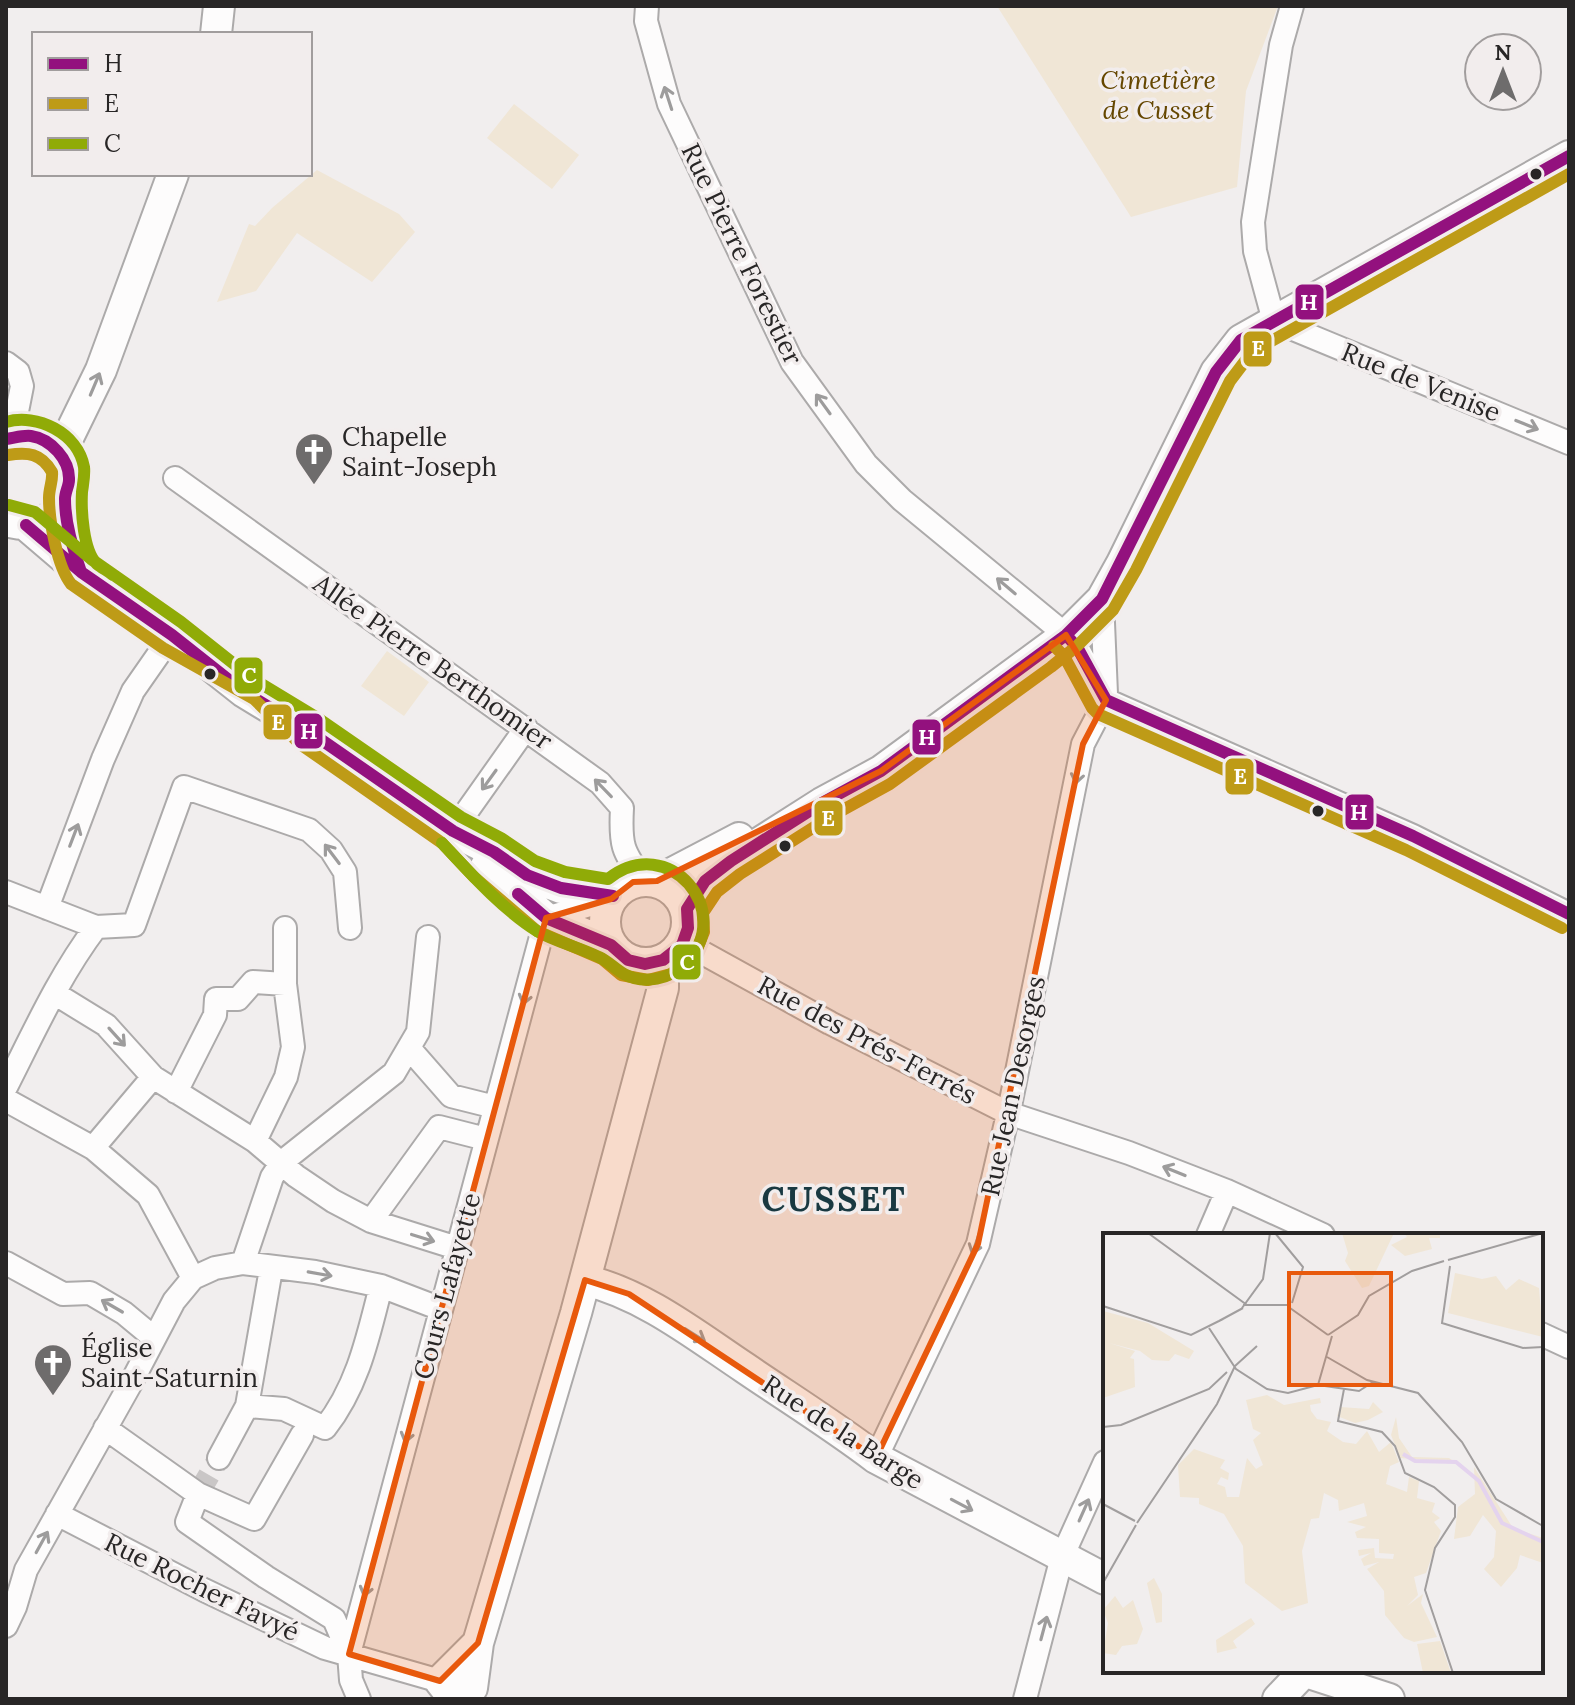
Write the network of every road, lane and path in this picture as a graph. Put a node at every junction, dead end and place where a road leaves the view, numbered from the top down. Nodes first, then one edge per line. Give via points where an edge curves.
1 (219, 6) edge
2 (647, 6) edge
3 (1292, 6) edge
4 (216, 32) edge
5 (1569, 156) edge
6 (172, 176) edge
7 (1274, 321) junction
8 (6, 363) edge
9 (9, 438) edge
10 (1569, 443) edge
11 (60, 454) junction
12 (175, 478) dead end
13 (65, 497) junction
14 (12, 524) edge
15 (81, 572) junction
16 (1102, 599) junction
17 (172, 635) junction
18 (1066, 635) junction
19 (1106, 700) junction
20 (526, 728) junction
21 (822, 803) junction
22 (453, 831) junction
23 (650, 880) junction
24 (6, 892) edge
25 (612, 897) junction
26 (47, 908) junction
27 (687, 909) junction
28 (1569, 914) edge
29 (546, 918) junction
30 (96, 927) junction
31 (285, 928) dead end
32 (350, 928) dead end
33 (428, 937) dead end
34 (620, 952) junction
35 (672, 953) junction
36 (285, 984) junction
37 (54, 993) junction
38 (653, 1024) junction
39 (409, 1048) junction
40 (153, 1077) junction
41 (6, 1087) edge
42 (176, 1092) junction
43 (6, 1100) edge
44 (495, 1107) junction
45 (1008, 1113) junction
46 (486, 1139) junction
47 (255, 1141) junction
48 (93, 1148) junction
49 (282, 1162) junction
50 (1227, 1191) junction
51 (371, 1221) junction
52 (1209, 1233) edge
53 (1319, 1233) edge
54 (457, 1248) junction
55 (6, 1263) edge
56 (243, 1263) junction
57 (271, 1269) junction
58 (193, 1278) junction
59 (585, 1280) junction
60 (381, 1286) junction
61 (441, 1309) junction
62 (1543, 1335) edge
63 (153, 1337) junction
64 (1569, 1347) edge
65 (247, 1406) junction
66 (105, 1428) junction
67 (302, 1435) dead end
68 (219, 1458) tunnel mouth
69 (876, 1458) junction
70 (1103, 1466) edge
71 (198, 1494) junction
72 (57, 1514) junction
73 (1062, 1557) junction
74 (6, 1559) edge
75 (26, 1570) junction
76 (1103, 1578) edge
77 (6, 1626) edge
78 (478, 1643) junction
79 (349, 1654) junction
80 (1301, 1673) edge
81 (1308, 1673) edge
82 (434, 1689) edge
83 (359, 1699) edge
84 (464, 1699) edge
85 (1025, 1699) edge
86 (1278, 1699) edge
87 (1389, 1699) edge

1 - 4 main road
18 -> 2 street, Rue Pierre Forestier via 902,500 875,473 792,362 669,104 646,21
3 - 7 street via 1253,222 1255,251
5 - 7 main road
11 -> 6 main road via 101,370
7 -> 10 street, Rue de Venise
7 - 16 main road via 1241,340 1216,372
8 - 9 street via 18,372 22,386
9 - 11 main road via 30,436
11 - 13 main road via 69,480
12 - 20 street, Allée Pierre Berthomier
13 - 14 main road via 43,521
13 - 15 main road
14 - 15 main road
15 - 17 main road
16 - 18 main road
16 - 19 street
17 - 22 main road via 264,686 310,732
26 -> 17 street via 133,691
18 - 19 street, Rue Pierre Forestier
18 - 21 main road via 881,771
19 - 28 street via 1413,836
19 -> 45 street, Rue Jean Desorges via 1083,744
20 -> 22 street
23 -> 20 street, Allée Pierre Berthomier via 626,857 622,808 600,783
21 - 23 main road
21 - 27 main road via 705,881
22 - 25 main road via 527,875 561,888
22 - 29 main road
23 - 25 main road via 622,888
23 - 27 main road via 675,891
24 - 26 street
25 - 29 street
25 - 34 main road via 605,930
26 - 30 street
27 - 35 main road via 688,928
29 - 34 main road
29 -> 44 street, Cours Lafayette
32 -> 30 street via 345,872 309,830 184,787 134,925
30 - 37 street
31 - 36 street
33 - 39 street via 418,1032
34 - 35 main road via 645,964
34 - 38 main road via 644,984
35 - 38 main road
35 - 45 street, Rue des Prés-Ferrés via 703,953
36 - 42 street via 253,982 238,999 216,999 215,1015
36 - 47 street via 293,1047 286,1077
37 -> 40 street via 106,1025
37 - 41 street
38 - 59 main road
39 - 44 street via 451,1096
39 - 49 street via 394,1073
40 - 42 street
40 - 48 street
42 - 47 street
43 - 48 street
44 - 46 street, Cours Lafayette
50 -> 45 street, Rue des Prés-Ferrés
45 -> 69 street, Rue Jean Desorges via 978,1244
46 - 51 street via 439,1127
46 - 54 street, Cours Lafayette
47 - 49 street
48 - 58 street via 148,1195
49 - 51 street via 333,1201
49 - 56 street
50 - 52 street
50 - 53 street, Rue des Prés-Ferrés
51 -> 54 street
54 - 61 street, Cours Lafayette
63 -> 55 street via 90,1293 63,1294
56 - 57 street
56 - 58 street
57 -> 60 street
57 - 65 street
58 - 63 street
59 -> 69 main road, Rue de la Barge via 629,1294
59 - 78 main road
60 - 61 street
60 - 65 street via 362,1361 342,1406 325,1428 284,1409
61 -> 79 street, Cours Lafayette
62 - 64 street
63 - 66 street
65 - 68 street
66 - 71 street
66 - 72 street
67 - 71 street via 254,1519
69 -> 73 main road, Rue de la Barge
73 -> 70 street
71 - 79 street via 187,1522 334,1619
75 -> 72 street
72 - 79 street, Rue Rocher Favyé via 204,1590 325,1648
73 - 76 main road, Rue de la Barge
85 -> 73 street
74 - 75 street
75 - 77 street
78 - 82 main road
78 - 84 main road via 472,1688
79 - 82 street, Rue Rocher Favyé
79 - 83 street
80 - 86 main road
81 - 87 main road

